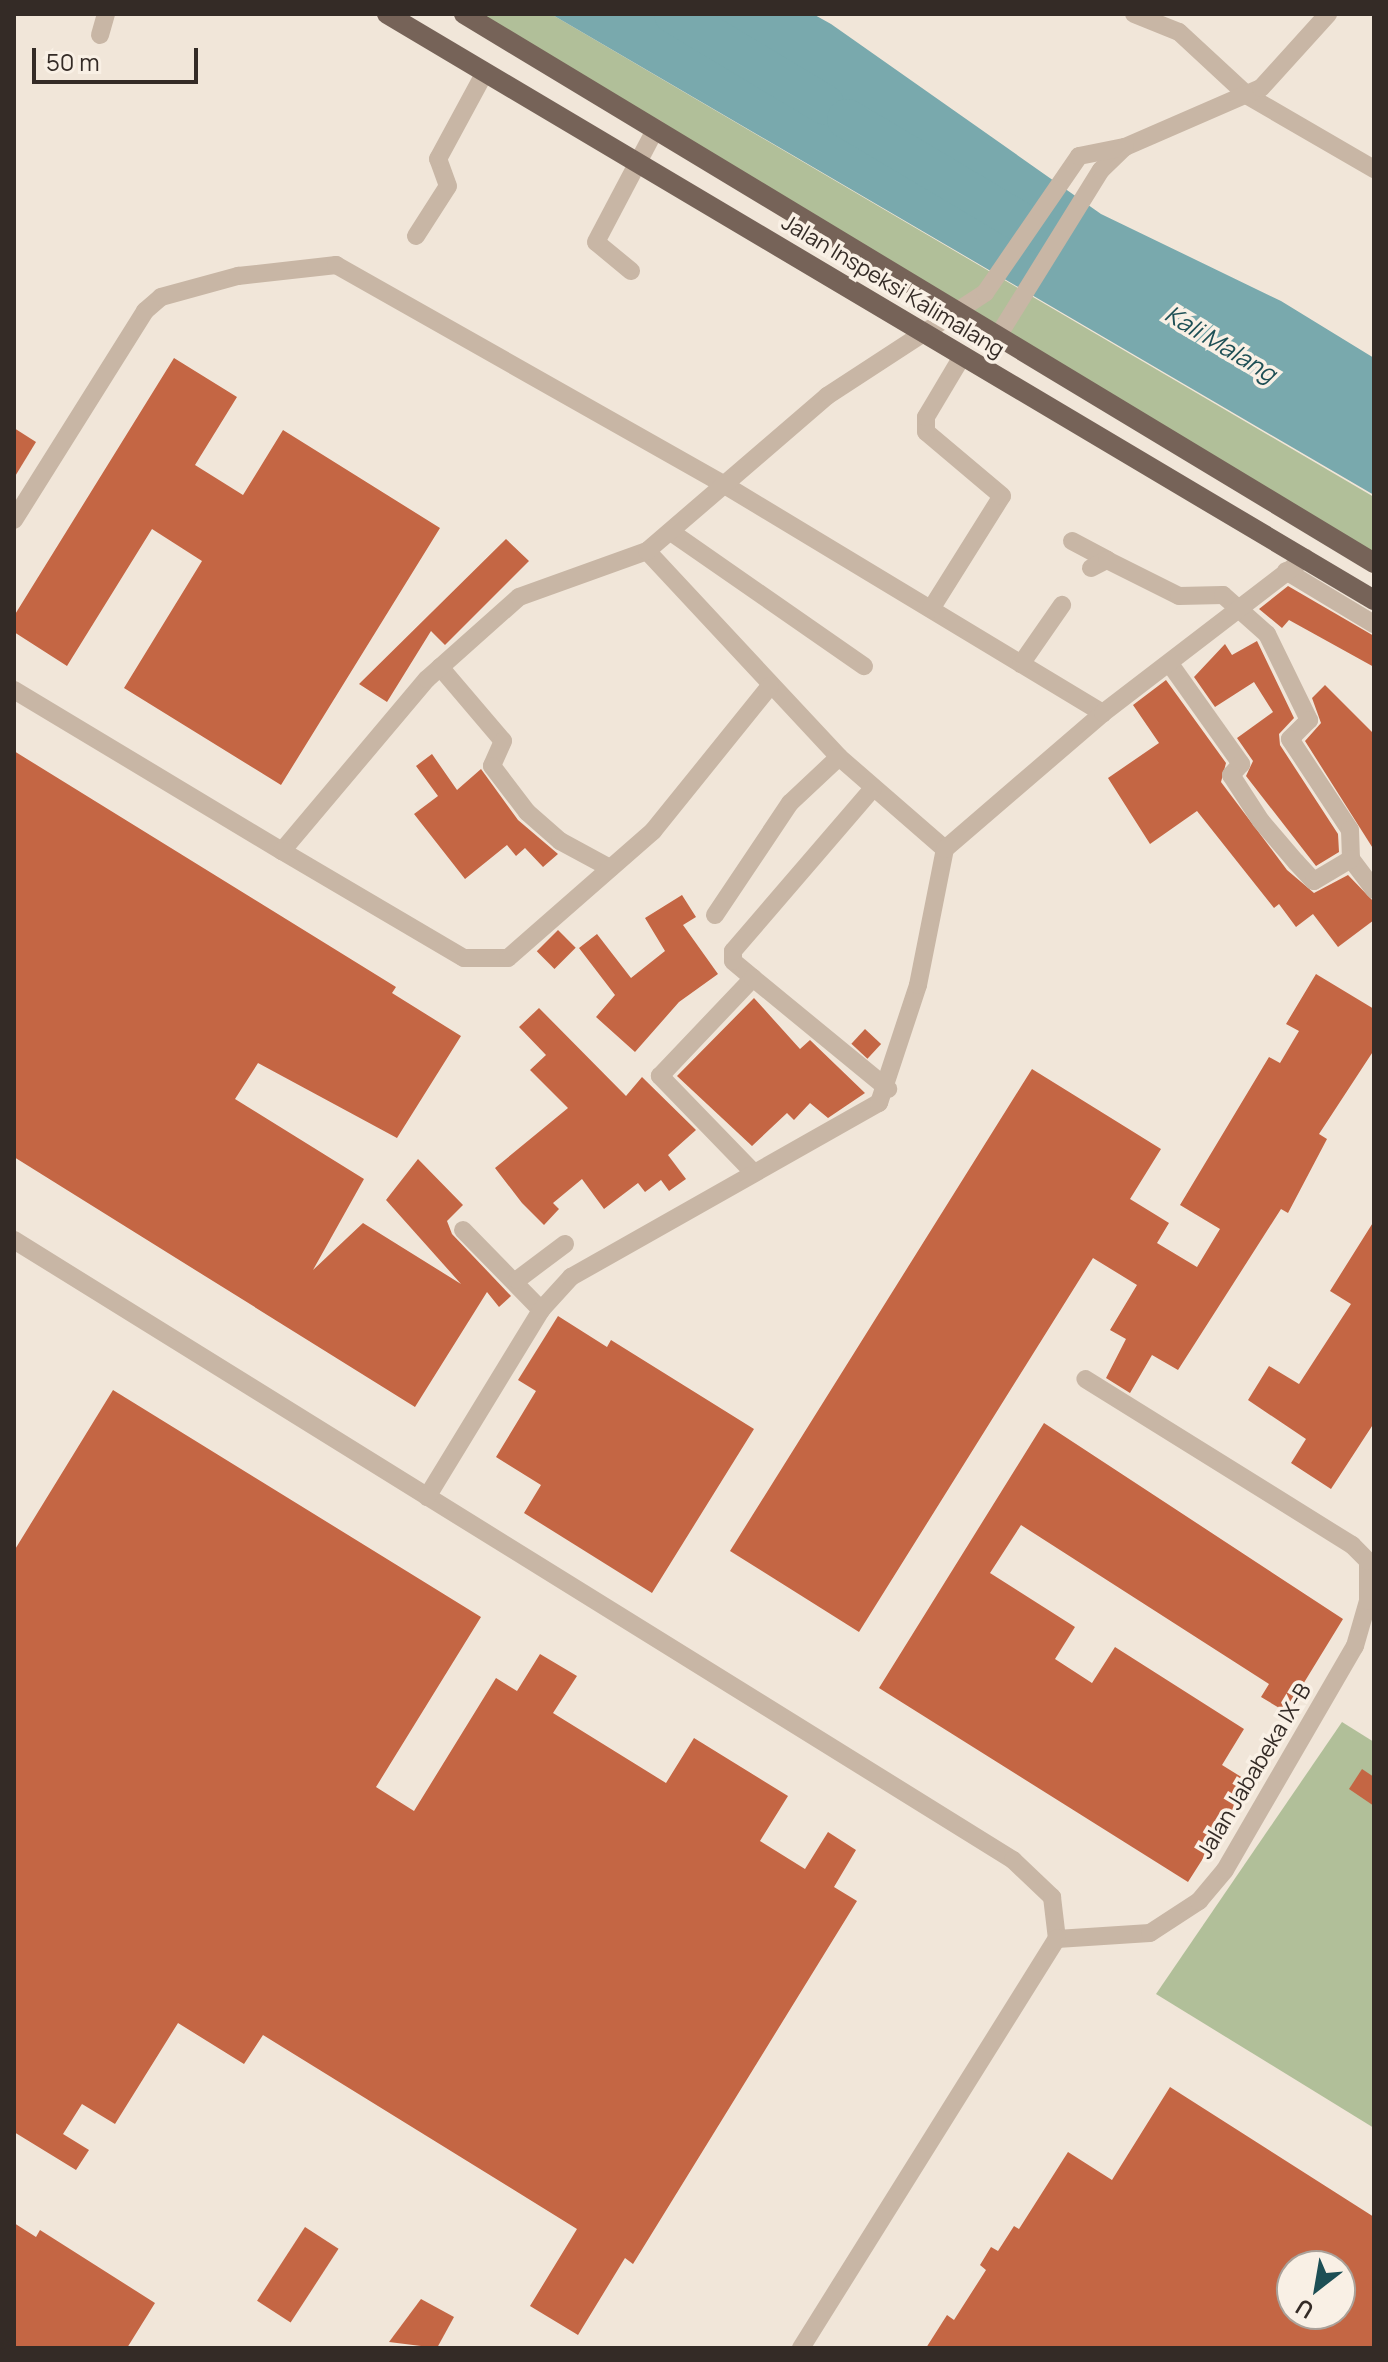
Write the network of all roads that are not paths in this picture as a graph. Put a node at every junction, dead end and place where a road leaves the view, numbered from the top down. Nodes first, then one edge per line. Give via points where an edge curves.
1 (106, 14) edge
2 (387, 14) edge
3 (464, 14) edge
4 (1134, 14) edge
5 (1328, 14) edge
6 (100, 35) dead end
7 (485, 72) junction
8 (1248, 96) junction
9 (656, 128) junction
10 (1125, 147) junction
11 (636, 161) junction
12 (1374, 169) edge
13 (416, 236) dead end
14 (631, 271) dead end
15 (954, 312) junction
16 (924, 334) junction
17 (998, 336) junction
18 (963, 355) junction
19 (728, 487) junction
20 (14, 520) edge
21 (671, 532) junction
22 (1072, 541) dead end
23 (647, 551) junction
24 (1305, 558) junction
25 (1374, 563) edge
26 (1286, 571) junction
27 (1374, 600) edge
28 (1062, 605) dead end
29 (1242, 606) junction
30 (931, 609) junction
31 (1374, 624) edge
32 (1021, 664) junction
33 (1170, 664) junction
34 (864, 666) dead end
35 (440, 667) junction
36 (770, 686) junction
37 (14, 690) edge
38 (1103, 713) junction
39 (839, 757) junction
40 (873, 788) junction
41 (945, 849) junction
42 (282, 851) junction
43 (1351, 859) junction
44 (610, 868) junction
45 (1374, 890) edge
46 (715, 915) dead end
47 (753, 978) junction
48 (888, 1089) junction
49 (753, 1172) junction
50 (463, 1230) dead end
51 (14, 1240) edge
52 (565, 1244) dead end
53 (517, 1280) junction
54 (541, 1310) junction
55 (1085, 1379) dead end
56 (427, 1497) junction
57 (1371, 1561) edge
58 (1057, 1939) junction
59 (801, 2348) edge

1 - 6 street
2 - 7 main road, Jalan Inspeksi Kalimalang
3 - 9 main road, Jalan Inspeksi Kalimalang
4 - 8 street via 1179,32
5 - 8 street
7 - 11 main road, Jalan Inspeksi Kalimalang
7 - 13 street via 438,159 448,186
8 - 10 street
8 - 12 street
9 - 11 street
9 - 15 main road, Jalan Inspeksi Kalimalang
10 - 15 street via 1079,156 1066,167 985,293
10 - 17 street via 1088,183
11 - 14 street via 596,242
11 - 16 main road, Jalan Inspeksi Kalimalang
15 - 16 street
15 - 17 main road, Jalan Inspeksi Kalimalang
16 - 18 main road, Jalan Inspeksi Kalimalang
16 - 19 street via 827,396
17 - 25 main road, Jalan Inspeksi Kalimalang
18 - 24 main road, Jalan Inspeksi Kalimalang
18 - 30 street via 926,417 926,432 1002,496
19 - 20 street via 381,285 315,263 178,291 145,311
19 - 21 street
19 - 30 street
21 - 23 street
21 - 34 street
22 - 29 street via 1099,564 1179,596 1223,595
23 - 35 street via 519,597
23 - 36 street
24 - 26 street
24 - 27 main road, Jalan Inspeksi Kalimalang
26 - 29 street
26 - 31 street
28 - 32 street
29 - 33 street
29 - 43 street via 1267,634 1302,702 1309,720 1290,739 1350,830
30 - 32 street
32 - 38 street
33 - 38 street
33 - 43 street via 1241,764 1231,775 1296,862 1314,881
35 - 42 street
35 - 44 street via 503,741 492,766 527,812 560,841
36 - 39 street
36 - 44 street via 702,777
37 - 42 street
38 - 41 street
39 - 40 street
39 - 46 street via 790,803
40 - 41 street
40 - 47 street via 733,951 733,961
41 - 48 street
42 - 44 street via 464,958 489,964 532,941
43 - 45 street
47 - 48 street
47 - 49 street via 660,1076
48 - 49 street via 861,1119
49 - 54 street via 596,1258
50 - 53 street
51 - 56 street
52 - 53 street
53 - 54 street
54 - 56 street
55 - 57 street, Jalan Jababeka IX-B
56 - 58 street via 1013,1860 1052,1897
57 - 58 street, Jalan Jababeka IX-B via 1355,1646 1225,1870 1171,1925
58 - 59 street

